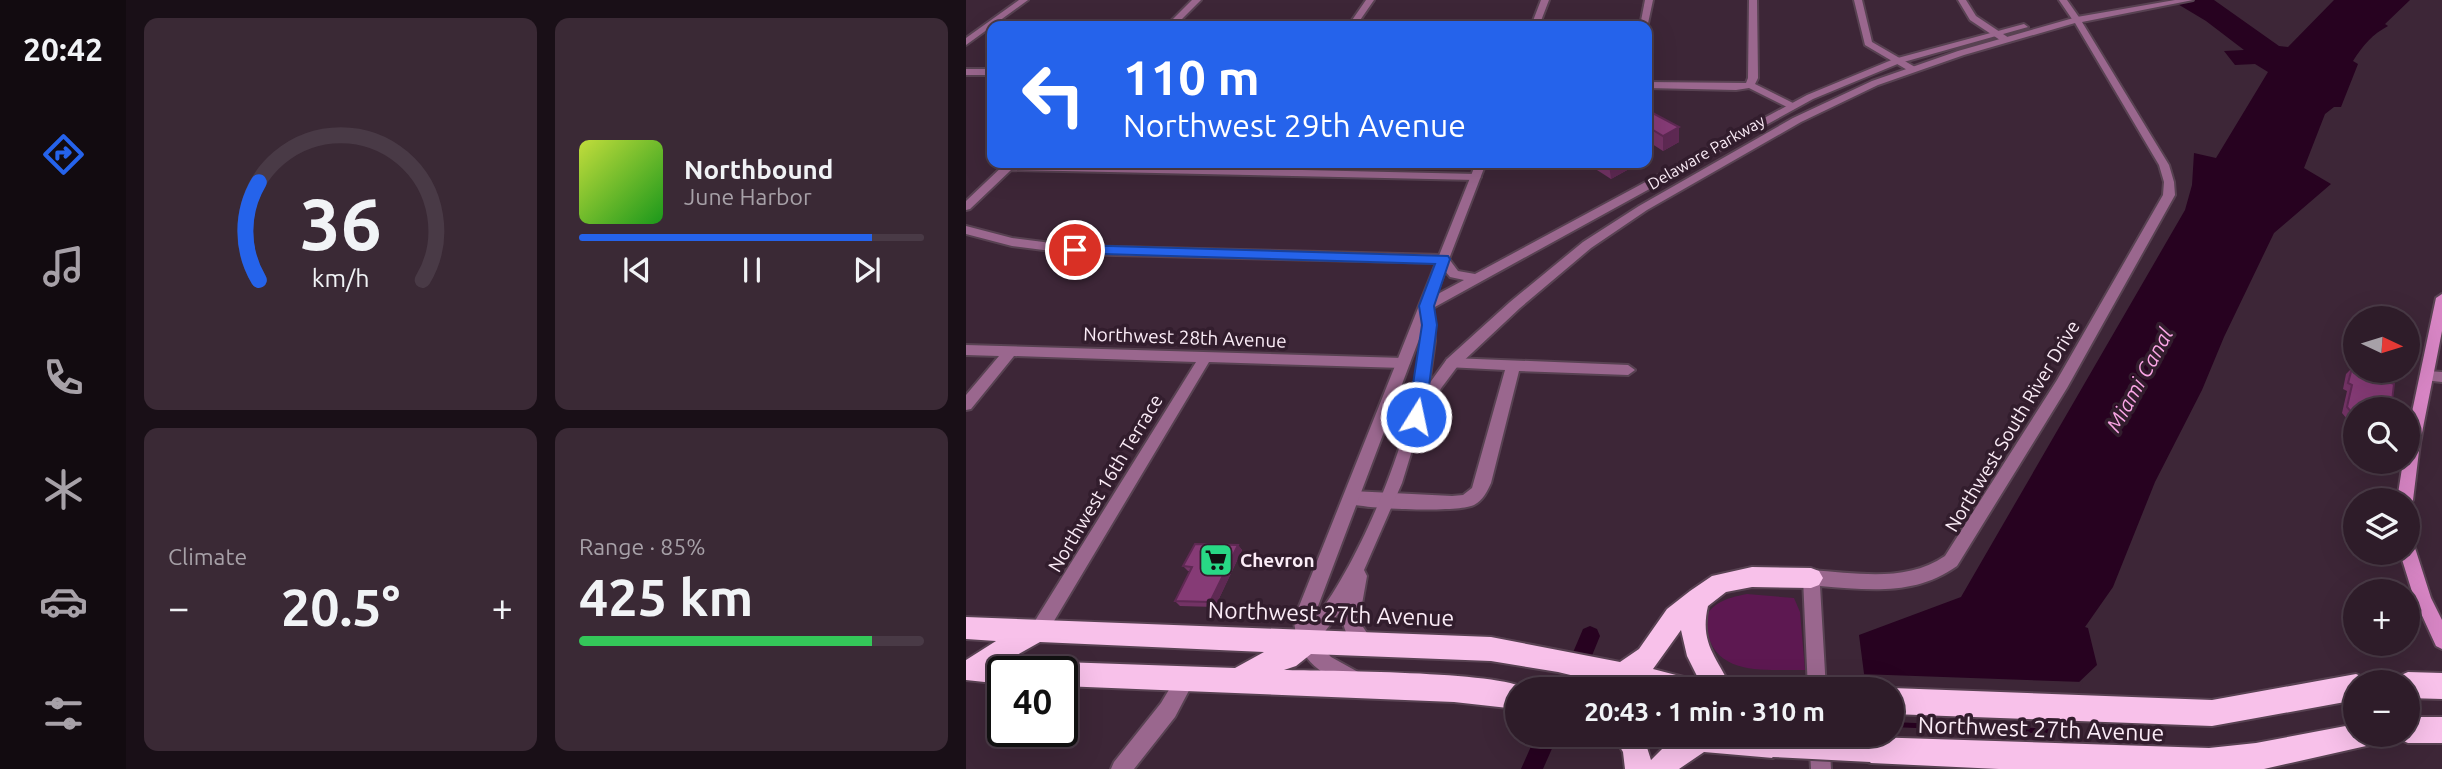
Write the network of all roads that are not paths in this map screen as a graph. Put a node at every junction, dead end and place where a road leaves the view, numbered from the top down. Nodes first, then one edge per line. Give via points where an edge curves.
1 (1024, 0) edge
2 (1197, 0) edge
3 (1370, 0) edge
4 (1545, 0) edge
5 (1649, 0) edge
6 (1753, 0) edge
7 (1858, 0) edge
8 (1962, 0) edge
9 (2063, 0) edge
10 (2189, 0) edge
11 (2077, 20) junction
12 (995, 21) edge
13 (1175, 21) edge
14 (1355, 21) edge
15 (1537, 21) edge
16 (1645, 21) edge
17 (987, 27) edge
18 (1995, 33) junction
19 (2022, 36) junction
20 (2088, 39) junction
21 (2007, 40) junction
22 (966, 42) edge
23 (1897, 61) junction
24 (1912, 69) junction
25 (966, 72) edge
26 (987, 72) edge
27 (1652, 85) edge
28 (1750, 85) junction
29 (1792, 106) junction
30 (1007, 168) edge
31 (1126, 168) edge
32 (1479, 168) edge
33 (1476, 177) junction
34 (966, 206) edge
35 (966, 230) edge
36 (1443, 259) junction
37 (1475, 278) junction
38 (2442, 302) edge
39 (1426, 306) junction
40 (966, 351) edge
41 (1010, 352) junction
42 (1206, 356) junction
43 (1403, 363) junction
44 (1452, 363) junction
45 (1513, 366) junction
46 (1628, 370) dead end
47 (2435, 376) edge
48 (966, 405) edge
49 (1416, 417) junction
50 (2408, 488) edge
51 (1352, 498) junction
52 (1386, 500) junction
53 (1361, 565) junction
54 (2412, 565) edge
55 (1811, 578) junction
56 (1698, 599) junction
57 (966, 628) edge
58 (1039, 630) junction
59 (2442, 640) edge
60 (1306, 642) junction
61 (1366, 645) junction
62 (970, 670) edge
63 (1078, 675) edge
64 (1621, 675) junction
65 (1630, 677) edge
66 (1712, 677) edge
67 (1816, 677) edge
68 (1186, 679) junction
69 (1237, 682) junction
70 (2420, 685) edge
71 (2442, 686) edge
72 (1375, 687) junction
73 (2343, 689) edge
74 (1505, 695) edge
75 (1904, 702) edge
76 (2420, 730) edge
77 (2442, 730) edge
78 (2343, 739) edge
79 (1635, 747) edge
80 (1687, 747) edge
81 (1818, 747) edge
82 (1820, 747) edge
83 (1121, 769) edge
84 (1639, 769) edge
85 (1661, 769) edge
86 (1821, 769) edge

1 - 12 street
2 - 13 street
3 - 14 street
4 - 15 street
5 - 16 street
6 - 28 street
7 - 23 street via 1868,43
8 - 18 street via 1969,14
9 - 11 street
10 - 11 street, Delaware Parkway
11 - 18 street, Delaware Parkway via 2058,19
11 - 19 street, Delaware Parkway
11 - 20 street
17 - 22 street
18 - 21 street
18 - 23 street, Delaware Parkway
19 - 20 street via 2066,31
19 - 21 street, Delaware Parkway
20 - 55 street, Northwest South River Drive via 2159,157 2169,182 2163,209 1951,561 1935,573 1910,580
21 - 24 street, Delaware Parkway
23 - 24 street
23 - 29 street, Delaware Parkway
24 - 44 street, Delaware Parkway via 1797,120 1613,227 1545,279
25 - 26 street
27 - 28 street
28 - 29 street
29 - 37 street, Delaware Parkway
30 - 34 street
31 - 33 street
32 - 33 street
33 - 36 street
35 - 36 street via 1012,242 1075,250
36 - 37 street via 1454,274
36 - 39 street
37 - 39 street, Delaware Parkway
38 - 47 main road
39 - 43 street
39 - 49 street via 1430,325
40 - 41 street, Northwest 28th Avenue
41 - 42 street, Northwest 28th Avenue
41 - 48 street
42 - 43 street, Northwest 28th Avenue
42 - 58 street, Northwest 16th Terrace
43 - 51 street
44 - 45 street
44 - 49 street, Delaware Parkway
45 - 46 street
45 - 52 street via 1483,482 1474,498 1462,503
47 - 50 main road
49 - 52 street
51 - 52 street
51 - 60 street via 1303,619
52 - 53 street
53 - 60 street via 1325,623
53 - 61 street via 1350,623
54 - 59 main road
55 - 56 highway via 1734,579
55 - 67 street
56 - 64 highway via 1676,617 1648,658
56 - 66 highway via 1691,623 1693,642
57 - 58 highway, Northwest 27th Avenue
58 - 60 highway, Northwest 27th Avenue
58 - 62 highway
60 - 61 highway, Northwest 27th Avenue
60 - 69 highway
60 - 72 street via 1337,673
61 - 64 highway, Northwest 27th Avenue via 1523,654
63 - 68 highway
64 - 65 highway, Northwest 27th Avenue
68 - 69 highway
68 - 83 street via 1168,710
69 - 72 highway
70 - 71 highway
72 - 74 highway
73 - 75 highway, Northwest 27th Avenue via 2213,713
76 - 77 highway
78 - 81 highway, Northwest 27th Avenue, bridge via 2209,762
79 - 84 highway
80 - 85 highway
82 - 86 street

